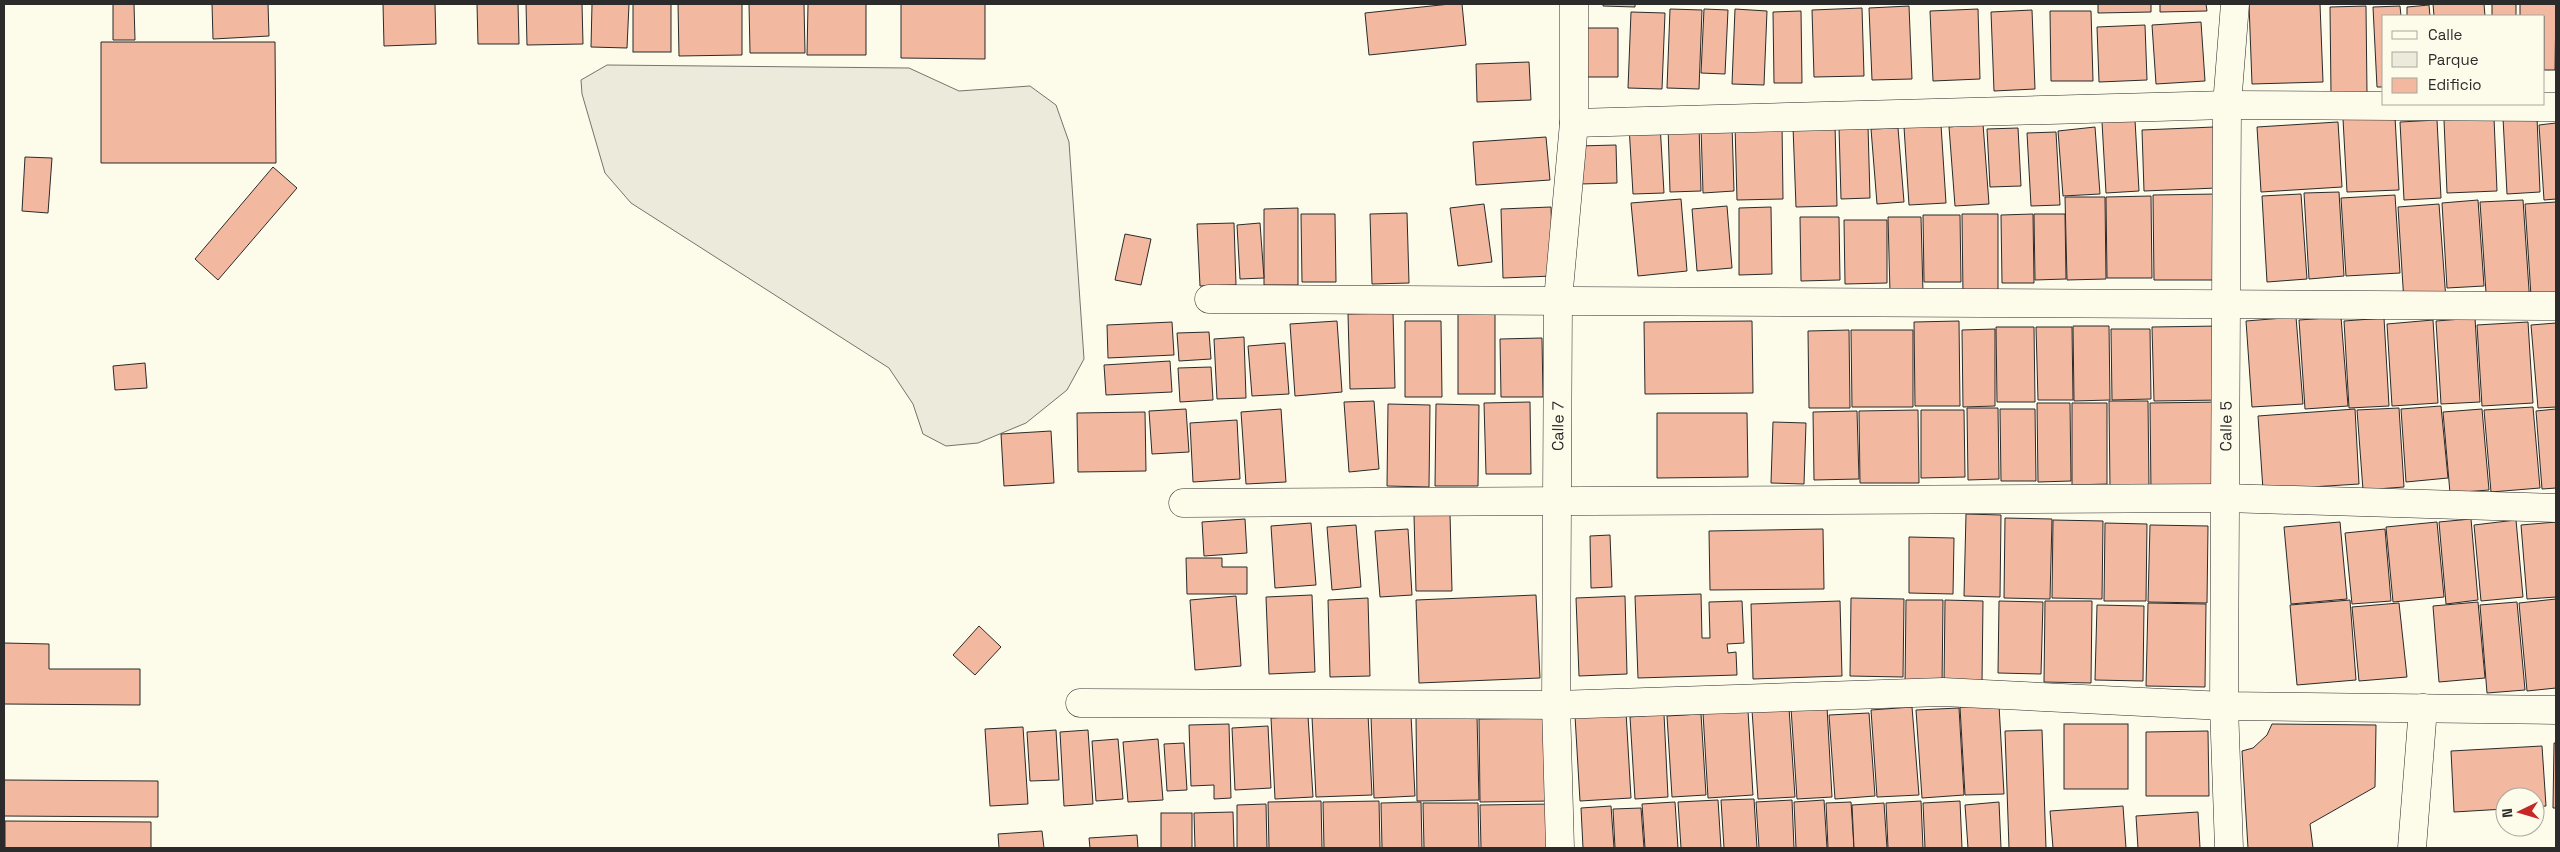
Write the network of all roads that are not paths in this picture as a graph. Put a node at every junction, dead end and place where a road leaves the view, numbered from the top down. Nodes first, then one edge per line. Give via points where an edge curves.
1 (1574, 4) edge
2 (2235, 4) edge
3 (2227, 106) junction
4 (2556, 107) edge
5 (1574, 123) junction
6 (1209, 299) dead end
7 (1558, 300) junction
8 (2226, 304) junction
9 (2556, 306) edge
10 (2225, 498) junction
11 (1557, 501) junction
12 (1183, 503) dead end
13 (2556, 508) edge
14 (1080, 702) dead end
15 (1556, 705) junction
16 (2224, 706) junction
17 (2423, 708) junction
18 (2556, 710) edge
19 (1560, 848) edge
20 (2229, 848) edge
21 (2412, 848) edge

1 - 5 street, Calle 7
2 - 3 street, Calle 5
3 - 4 street
3 - 5 street
3 - 8 street, Calle 5
5 - 7 street, Calle 7
6 - 7 street
7 - 8 street
7 - 11 street, Calle 7
8 - 9 street
8 - 10 street, Calle 5
10 - 11 street
10 - 13 street
10 - 16 street, Calle 5
11 - 12 street
11 - 15 street, Calle 7
14 - 15 street
15 - 16 street via 1943,692
15 - 19 street, Calle 7
16 - 17 street
16 - 20 street, Calle 5
17 - 18 street
17 - 21 street

